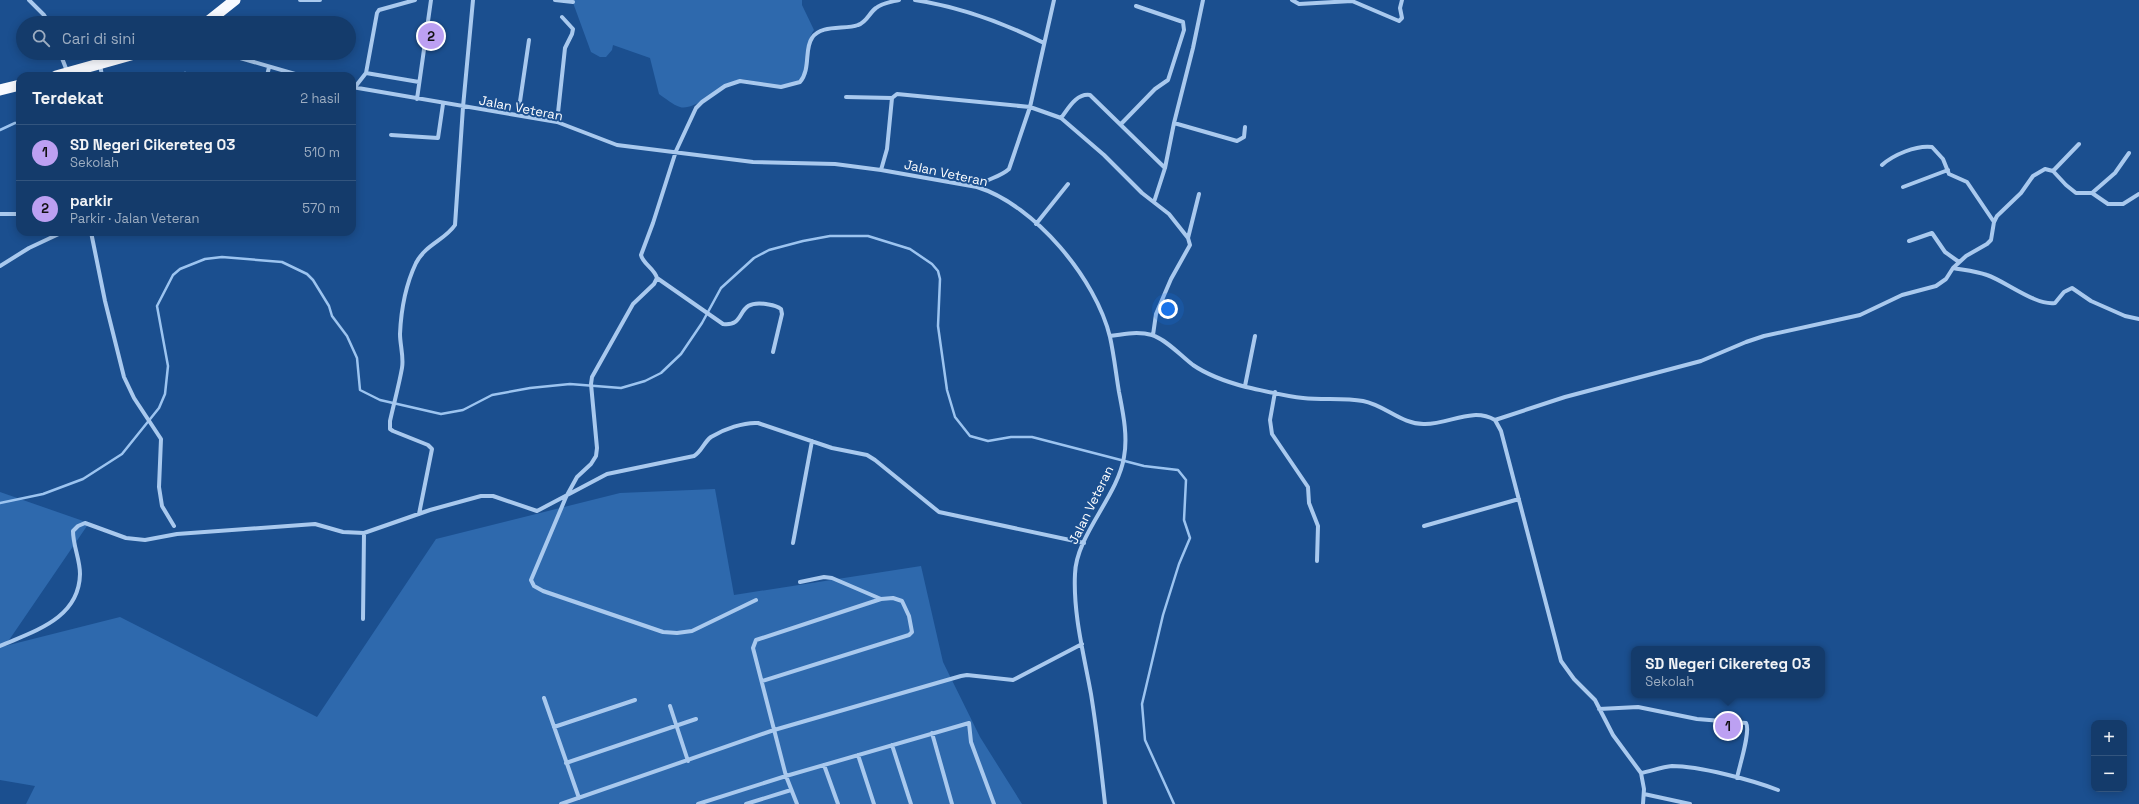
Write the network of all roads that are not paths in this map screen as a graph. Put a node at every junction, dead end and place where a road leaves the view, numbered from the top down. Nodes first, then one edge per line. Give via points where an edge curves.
1 (29, 0) edge
2 (235, 0) edge
3 (300, 0) edge
4 (320, 0) edge
5 (416, 0) edge
6 (431, 0) edge
7 (473, 0) edge
8 (555, 0) edge
9 (899, 0) edge
10 (916, 0) edge
11 (1054, 0) edge
12 (1203, 0) edge
13 (1292, 0) edge
14 (1402, 0) edge
15 (573, 2) dead end
16 (1136, 6) dead end
17 (44, 16) edge
18 (215, 16) edge
19 (562, 17) dead end
20 (529, 40) dead end
21 (1044, 43) junction
22 (62, 60) edge
23 (114, 60) edge
24 (246, 60) edge
25 (100, 64) junction
26 (269, 67) junction
27 (67, 72) edge
28 (71, 72) edge
29 (101, 72) edge
30 (268, 72) edge
31 (287, 72) edge
32 (366, 74) junction
33 (419, 82) junction
34 (356, 84) edge
35 (16, 86) edge
36 (356, 88) edge
37 (0, 90) edge
38 (846, 97) dead end
39 (892, 98) junction
40 (417, 99) junction
41 (443, 104) junction
42 (463, 107) junction
43 (1030, 107) junction
44 (518, 115) junction
45 (1061, 118) junction
46 (557, 122) junction
47 (1174, 123) junction
48 (1121, 124) junction
49 (1246, 128) dead end
50 (391, 135) dead end
51 (2079, 144) dead end
52 (676, 151) junction
53 (2129, 153) dead end
54 (1882, 165) dead end
55 (1166, 168) junction
56 (881, 170) junction
57 (1948, 170) junction
58 (2053, 171) junction
59 (1068, 184) dead end
60 (977, 187) junction
61 (1903, 187) dead end
62 (2092, 193) junction
63 (1199, 194) dead end
64 (2139, 194) edge
65 (1154, 202) junction
66 (0, 214) edge
67 (16, 214) edge
68 (1994, 222) junction
69 (1036, 224) junction
70 (54, 236) edge
71 (92, 236) edge
72 (1188, 238) junction
73 (1909, 241) dead end
74 (1959, 262) junction
75 (0, 266) edge
76 (1953, 268) junction
77 (657, 278) junction
78 (2139, 319) edge
79 (1153, 335) junction
80 (1110, 336) junction
81 (1255, 336) dead end
82 (774, 352) dead end
83 (1245, 386) junction
84 (1275, 392) junction
85 (1495, 420) junction
86 (812, 441) junction
87 (566, 497) junction
88 (1519, 499) junction
89 (419, 514) junction
90 (174, 526) dead end
91 (1424, 526) dead end
92 (364, 533) junction
93 (792, 543) dead end
94 (1084, 543) junction
95 (1317, 561) dead end
96 (800, 582) dead end
97 (881, 599) junction
98 (756, 600) dead end
99 (363, 619) dead end
100 (1082, 644) junction
101 (0, 646) edge
102 (762, 681) junction
103 (544, 698) dead end
104 (635, 700) dead end
105 (670, 706) dead end
106 (1599, 709) junction
107 (696, 719) dead end
108 (677, 726) junction
109 (554, 727) junction
110 (774, 730) junction
111 (932, 733) junction
112 (892, 745) junction
113 (858, 755) junction
114 (688, 761) junction
115 (566, 763) junction
116 (824, 765) junction
117 (1641, 773) junction
118 (786, 776) junction
119 (1737, 778) junction
120 (792, 790) junction
121 (1778, 790) dead end
122 (1644, 794) junction
123 (579, 798) junction
124 (754, 803) edge
125 (561, 804) edge
126 (698, 804) edge
127 (746, 804) edge
128 (797, 804) edge
129 (838, 804) edge
130 (874, 804) edge
131 (911, 804) edge
132 (952, 804) edge
133 (994, 804) edge
134 (1105, 804) edge
135 (1643, 804) edge
136 (1690, 804) edge

1 - 17 street
2 - 18 highway
3 - 4 street
5 - 32 street via 379,10
6 - 33 street
7 - 42 street
8 - 15 street
9 - 52 street via 875,8 868,18 858,25 817,32 811,38 806,71 800,82 781,87 740,81 712,93 696,108
10 - 21 street via 1007,24
11 - 21 street
12 - 47 street
13 - 14 street via 1299,4 1352,1 1399,21 1402,18
16 - 48 street via 1179,19 1184,22 1184,30 1168,80 1155,89
19 - 46 street via 573,29 565,48
20 - 44 street
21 - 43 street
22 - 27 street
23 - 25 highway
24 - 26 street
25 - 28 highway
25 - 29 street
26 - 30 street
26 - 31 street
32 - 33 street
32 - 34 street
33 - 40 street
35 - 37 highway
36 - 40 street, Jalan Veteran
38 - 39 street
39 - 43 street via 905,94
39 - 56 street via 887,149
40 - 41 street, Jalan Veteran
41 - 42 street, Jalan Veteran
41 - 50 street via 438,138
42 - 44 street, Jalan Veteran
42 - 89 street via 455,225 430,245 417,262 402,308 402,366 390,429 432,449
43 - 45 street
43 - 60 street via 1009,169
44 - 46 street, Jalan Veteran
45 - 48 street via 1078,97 1085,94 1094,98
45 - 65 street
46 - 52 street, Jalan Veteran via 609,144
47 - 49 street via 1237,141 1244,137
47 - 55 street
48 - 55 street
51 - 58 street
52 - 56 street, Jalan Veteran via 745,161 835,164
52 - 77 street via 641,255
53 - 62 street via 2115,174
54 - 57 street via 1894,157 1927,146 1936,150
55 - 65 street
56 - 60 street, Jalan Veteran
57 - 61 street
57 - 68 street via 1952,176 1967,182
58 - 62 street via 2076,193
58 - 68 street via 2045,169 2033,176
59 - 69 street
60 - 69 street, Jalan Veteran via 1007,200
62 - 64 street via 2113,205 2123,204
63 - 72 street
65 - 72 street via 1169,214
66 - 67 street
68 - 74 street via 1991,240
69 - 80 street, Jalan Veteran via 1089,284
70 - 75 street
71 - 90 street via 124,378 161,439 159,487 162,506
72 - 79 street via 1190,245 1171,278 1156,314
73 - 74 street via 1932,233 1945,252
74 - 76 street
76 - 78 street via 1985,274 2050,304 2055,303 2064,292 2072,288 2092,301 2125,316
76 - 85 street via 1946,279 1936,286 1902,295 1860,315 1758,338 1701,361 1652,372
77 - 82 street via 723,324 736,322 752,303 777,306 782,314
77 - 87 street via 633,304 594,372 591,384 596,456 577,477
79 - 80 street via 1126,333
79 - 83 street via 1215,378
80 - 94 street, Jalan Veteran via 1125,432 1124,458 1118,477
81 - 83 street
83 - 84 street
84 - 85 street via 1302,398 1362,401 1416,424 1437,423 1470,414 1480,414
84 - 95 street via 1270,428 1275,440 1308,487 1309,503 1318,526
85 - 88 street via 1501,431
86 - 87 street via 758,423 749,423 710,438 694,456 607,474
86 - 93 street
86 - 94 street via 871,457 939,512
87 - 89 street via 538,511 493,496 481,496
87 - 98 street via 530,580 543,591 663,632 677,633 692,631
88 - 91 street
88 - 106 street via 1561,661 1574,679 1591,694
89 - 92 street
92 - 99 street
92 - 101 street via 343,532 315,524 177,534 145,540 126,538 97,526 81,525 74,531 80,575 71,603 53,622
94 - 100 street, Jalan Veteran via 1076,562 1075,574
96 - 97 street via 832,578
97 - 102 street via 756,640 753,648
97 - 102 street via 898,599 906,605 913,629 910,635
100 - 110 street via 1013,680 967,675
100 - 134 street, Jalan Veteran via 1099,746
102 - 110 street
103 - 109 street
104 - 109 street
105 - 108 street
106 - 117 street via 1613,736
106 - 119 street via 1638,707 1697,719 1746,723 1747,736
107 - 108 street
108 - 114 street
108 - 115 street
109 - 115 street
110 - 114 street
110 - 118 street
111 - 112 street
111 - 132 street
111 - 133 street via 969,723 971,742
112 - 113 street
112 - 131 street
113 - 116 street
113 - 130 street
114 - 123 street
115 - 123 street
116 - 118 street
116 - 129 street
117 - 119 street via 1680,766
117 - 122 street
118 - 120 street
118 - 126 street
119 - 121 street
120 - 124 street
120 - 128 street
122 - 135 street
122 - 136 street
123 - 125 street
124 - 127 street

